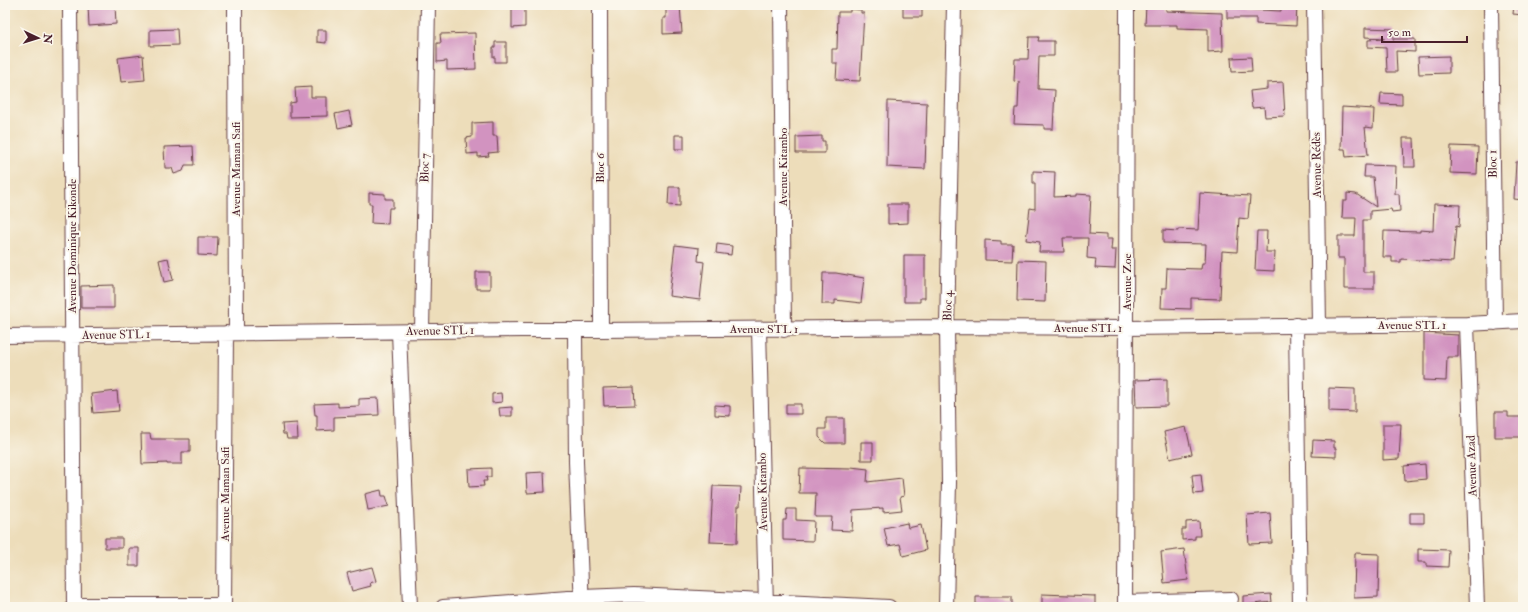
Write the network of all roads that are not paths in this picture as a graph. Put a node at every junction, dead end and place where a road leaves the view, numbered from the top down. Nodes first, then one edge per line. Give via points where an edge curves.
1 (70, 5) edge
2 (235, 5) edge
3 (428, 5) edge
4 (600, 5) edge
5 (781, 5) edge
6 (954, 5) edge
7 (1128, 5) edge
8 (1314, 5) edge
9 (1491, 5) edge
10 (1523, 321) edge
11 (1495, 323) junction
12 (1467, 324) junction
13 (1296, 325) junction
14 (1319, 325) junction
15 (947, 327) junction
16 (1126, 328) junction
17 (759, 329) junction
18 (575, 330) junction
19 (601, 330) junction
20 (784, 330) junction
21 (422, 331) junction
22 (399, 332) junction
23 (231, 333) junction
24 (72, 335) junction
25 (5, 336) edge
26 (1231, 599) dead end
27 (582, 602) edge
28 (766, 604) edge
29 (1125, 604) edge
30 (74, 606) edge
31 (224, 606) edge
32 (410, 607) edge
33 (442, 607) edge
34 (888, 607) edge
35 (946, 607) edge
36 (1300, 607) edge
37 (1477, 607) edge

1 - 24 street, Avenue Dominique Kikonde
2 - 23 street, Avenue Maman Safi
3 - 21 street, Bloc 7
4 - 19 street, Bloc 6
5 - 20 street, Avenue Kitambo
6 - 15 street, Bloc 4
7 - 16 street, Avenue Zoe
8 - 14 street, Avenue Rédès
9 - 11 street, Bloc 1
10 - 11 street, Avenue STL 1
11 - 12 street, Avenue STL 1
12 - 14 street, Avenue STL 1
12 - 37 street, Avenue Azad
13 - 14 street, Avenue STL 1
13 - 16 street, Avenue STL 1
13 - 36 street
15 - 16 street, Avenue STL 1
15 - 20 street, Avenue STL 1
15 - 35 street, Bloc 4 via 949,483
16 - 29 street, Avenue Zoe
17 - 19 street, Avenue STL 1
17 - 20 street, Avenue STL 1
17 - 28 street, Avenue Kitambo
18 - 19 street, Avenue STL 1
18 - 21 street, Avenue STL 1
18 - 27 street via 576,462
21 - 22 street, Avenue STL 1
22 - 23 street, Avenue STL 1
22 - 32 street
23 - 24 street, Avenue STL 1
23 - 31 street, Avenue Maman Safi
24 - 25 street, Avenue STL 1
24 - 30 street, Avenue Dominique Kikonde
26 - 29 street
27 - 28 street via 634,595
27 - 33 street
28 - 34 street
30 - 31 street

